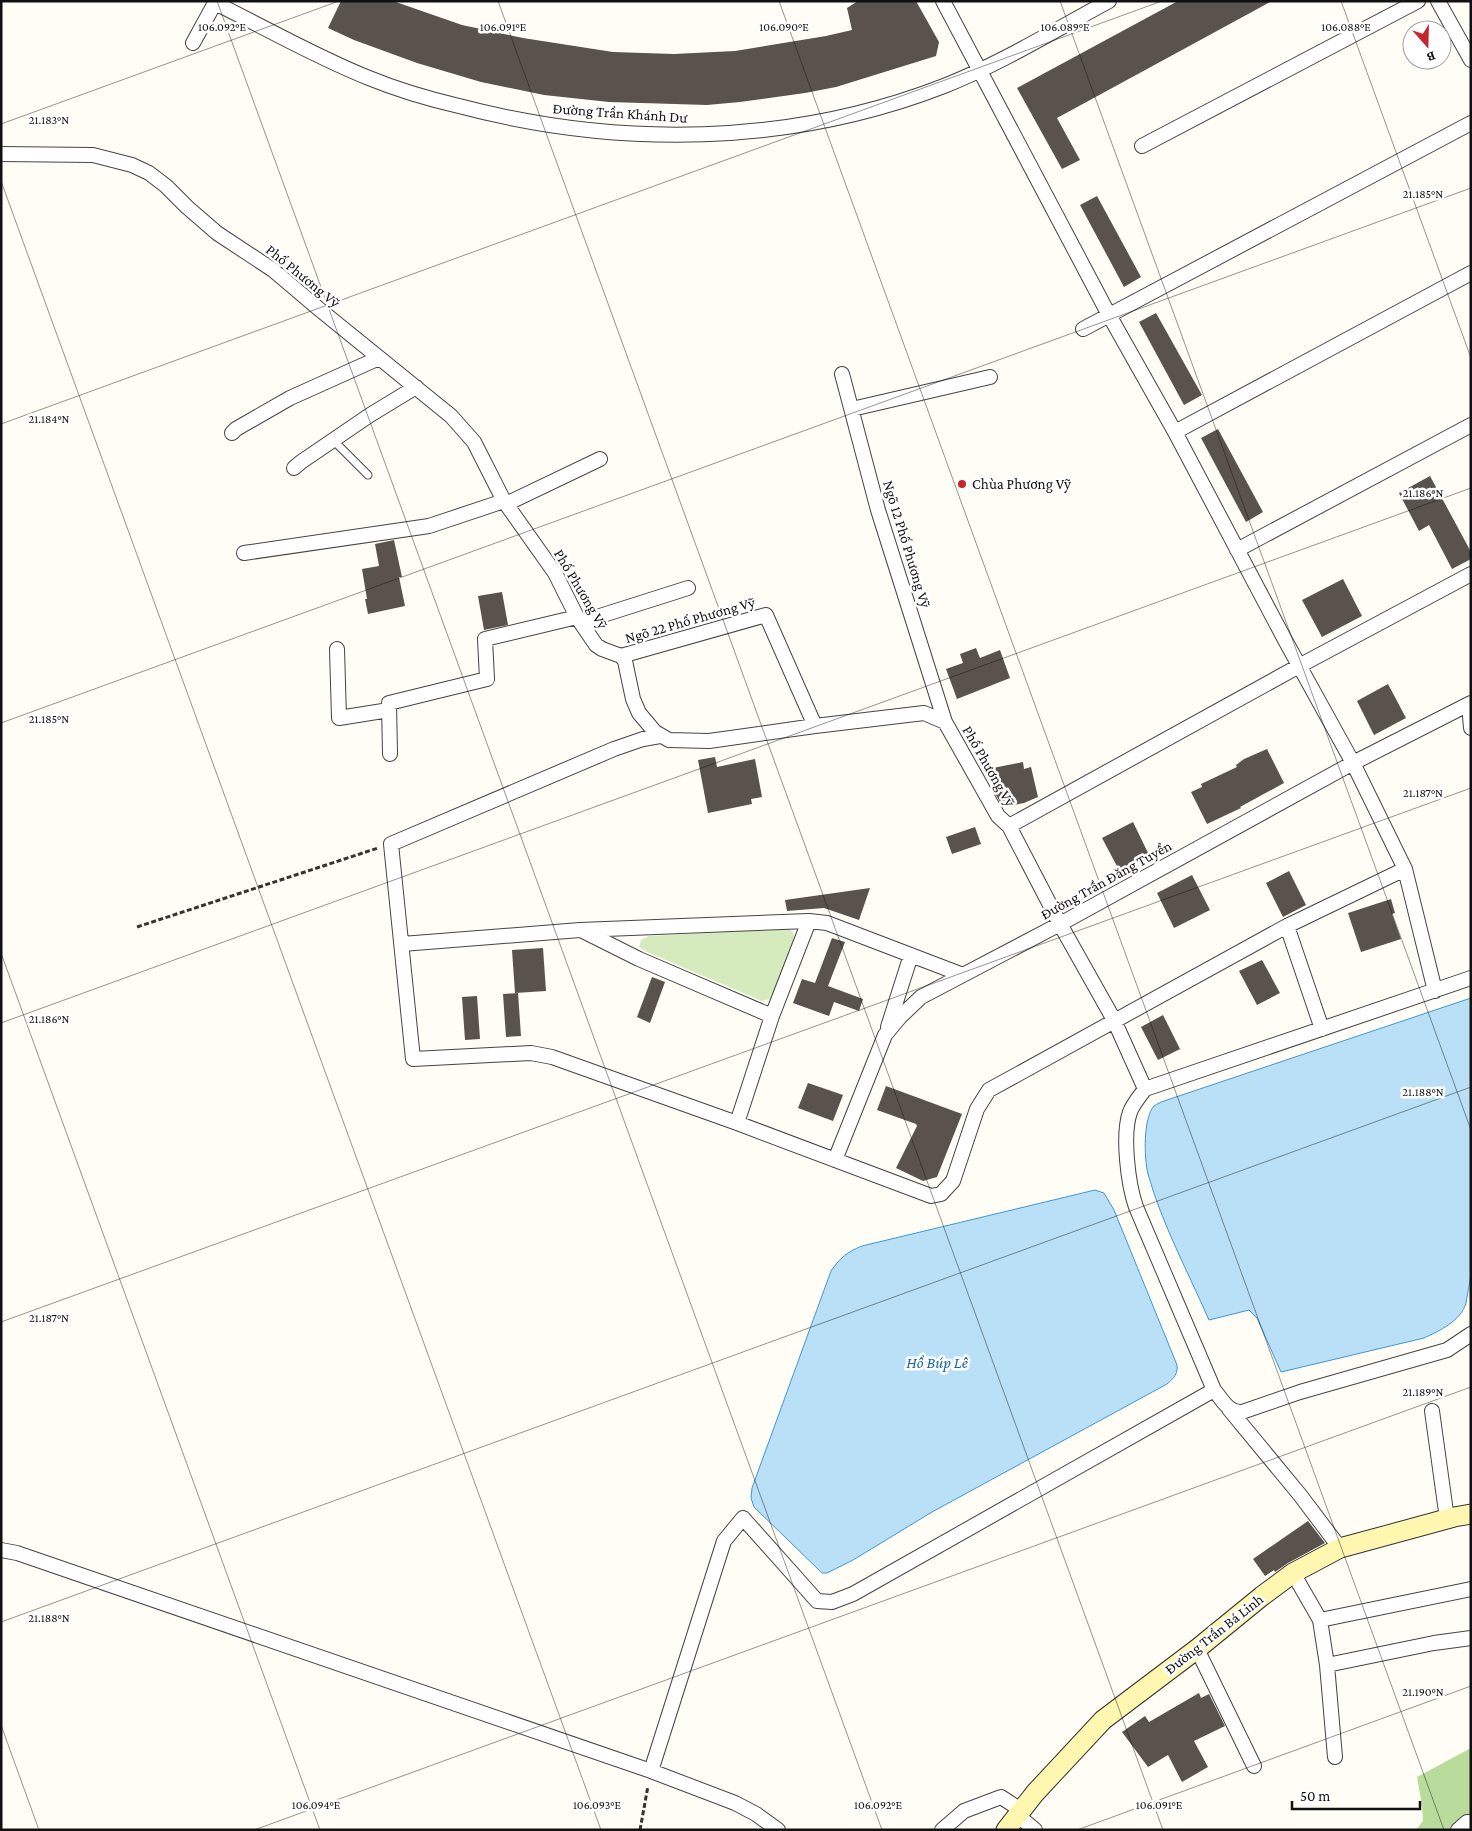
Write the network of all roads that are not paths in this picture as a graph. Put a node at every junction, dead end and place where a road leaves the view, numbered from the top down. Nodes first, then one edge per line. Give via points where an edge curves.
1 (943, 1) edge
2 (1109, 1) edge
3 (1418, 1) edge
4 (1438, 1) edge
5 (216, 2) edge
6 (193, 43) dead end
7 (1471, 60) edge
8 (980, 70) junction
9 (1471, 122) edge
10 (1142, 146) dead end
11 (1, 154) edge
12 (1471, 273) edge
13 (1109, 315) junction
14 (1083, 329) dead end
15 (380, 358) junction
16 (842, 374) dead end
17 (990, 377) dead end
18 (416, 387) junction
19 (852, 409) junction
20 (1471, 425) edge
21 (1175, 432) junction
22 (232, 433) dead end
23 (333, 440) junction
24 (600, 459) dead end
25 (294, 468) dead end
26 (368, 475) dead end
27 (505, 502) junction
28 (1238, 550) junction
29 (244, 553) dead end
30 (1471, 574) edge
31 (688, 588) dead end
32 (579, 619) junction
33 (337, 648) dead end
34 (621, 656) junction
35 (1299, 666) junction
36 (1470, 704) edge
37 (389, 710) junction
38 (945, 722) junction
39 (816, 726) junction
40 (1471, 728) edge
41 (660, 736) junction
42 (390, 754) dead end
43 (1353, 763) junction
44 (1009, 826) junction
45 (1404, 869) junction
46 (809, 921) junction
47 (1060, 924) junction
48 (1287, 926) junction
49 (580, 930) junction
50 (402, 944) junction
51 (911, 955) junction
52 (962, 975) junction
53 (1471, 978) edge
54 (1435, 991) junction
55 (772, 1016) junction
56 (1114, 1020) junction
57 (1322, 1029) junction
58 (885, 1035) junction
59 (1145, 1089) junction
60 (737, 1123) junction
61 (835, 1160) junction
62 (1471, 1334) edge
63 (1214, 1390) junction
64 (1228, 1408) junction
65 (1432, 1411) dead end
66 (1471, 1514) edge
67 (1447, 1519) junction
68 (1340, 1548) junction
69 (1, 1550) edge
70 (1292, 1573) junction
71 (1471, 1589) edge
72 (1320, 1620) junction
73 (1471, 1638) edge
74 (1197, 1649) junction
75 (1327, 1665) junction
76 (1335, 1756) dead end
77 (1254, 1766) dead end
78 (651, 1771) junction
79 (1019, 1812) junction
80 (1471, 1822) edge
81 (778, 1830) edge
82 (942, 1830) edge
83 (1006, 1830) edge
84 (1035, 1830) edge
85 (1458, 1830) edge

1 - 8 street
2 - 8 street, Đường Trần Khánh Dư
3 - 10 street
4 - 7 street
5 - 6 street
5 - 8 street, Đường Trần Khánh Dư via 369,79 501,117 548,126 611,132 652,135 785,129 882,106
8 - 13 street
9 - 13 street
11 - 15 street, Phố Phương Vỹ via 93,155 149,173 217,233 273,270
12 - 21 street
13 - 14 street
13 - 21 street
15 - 18 street, Phố Phương Vỹ
15 - 22 street via 290,398
16 - 19 street, Ngõ 12 Phố Phương Vỹ
17 - 19 street
18 - 23 street
18 - 27 street, Phố Phương Vỹ via 451,416 474,442
19 - 38 street, Ngõ 12 Phố Phương Vỹ via 878,510
20 - 28 street
21 - 28 street
23 - 25 street
23 - 26 lane
24 - 27 street
27 - 29 street via 429,526
27 - 32 street, Phố Phương Vỹ via 556,573
28 - 35 street
30 - 35 street
31 - 32 street
32 - 34 street, Phố Phương Vỹ via 596,645
32 - 37 street via 485,639 487,679 389,703
33 - 37 street via 339,718
34 - 39 street, Ngõ 22 Phố Phương Vỹ via 766,615
34 - 41 street via 639,712
35 - 43 street
35 - 44 street
36 - 40 street
36 - 43 street, Đường Trần Đăng Tuyển
37 - 42 street
38 - 39 street, Phố Phương Vỹ via 924,712
38 - 44 street, Phố Phương Vỹ via 998,816
39 - 41 street, Phố Phương Vỹ via 709,742 669,740
41 - 50 street via 614,749 391,844
43 - 45 street
43 - 47 street, Đường Trần Đăng Tuyển
44 - 47 street, Phố Phương Vỹ
45 - 48 street
45 - 54 street
46 - 49 street
46 - 51 street via 827,923
46 - 55 street
47 - 52 street, Đường Trần Đăng Tuyển
47 - 56 street, Phố Phương Vỹ
48 - 56 street
48 - 57 street
49 - 50 street
49 - 55 street
50 - 60 street via 414,1059 530,1053 552,1057
51 - 52 street
51 - 58 street
52 - 58 street, Đường Trần Đăng Tuyển via 922,998
53 - 54 street
54 - 57 street
55 - 60 street
56 - 59 street, Phố Phương Vỹ
56 - 61 street via 989,1090 978,1109 953,1181 941,1194 922,1194
57 - 59 street
58 - 61 street, Đường Trần Đăng Tuyển
59 - 63 street via 1131,1109 1126,1126 1133,1197
60 - 61 street
62 - 64 street via 1447,1350 1419,1359 1300,1392 1242,1412
63 - 64 street
63 - 78 street via 862,1589 832,1602 817,1601 743,1518 724,1541
64 - 68 street
65 - 67 street
66 - 67 street, Đường Trần Bá Linh
67 - 68 street, Đường Trần Bá Linh
68 - 70 street, Đường Trần Bá Linh
69 - 78 street
70 - 72 street
70 - 74 street, Đường Trần Bá Linh
71 - 72 street
72 - 75 street
73 - 75 street
74 - 77 street
74 - 79 street, Đường Trần Bá Linh via 1103,1720
75 - 76 street
78 - 81 street via 735,1803
79 - 82 street via 1002,1797 964,1811
79 - 83 street, Đường Trần Bá Linh
79 - 84 street
80 - 85 street

